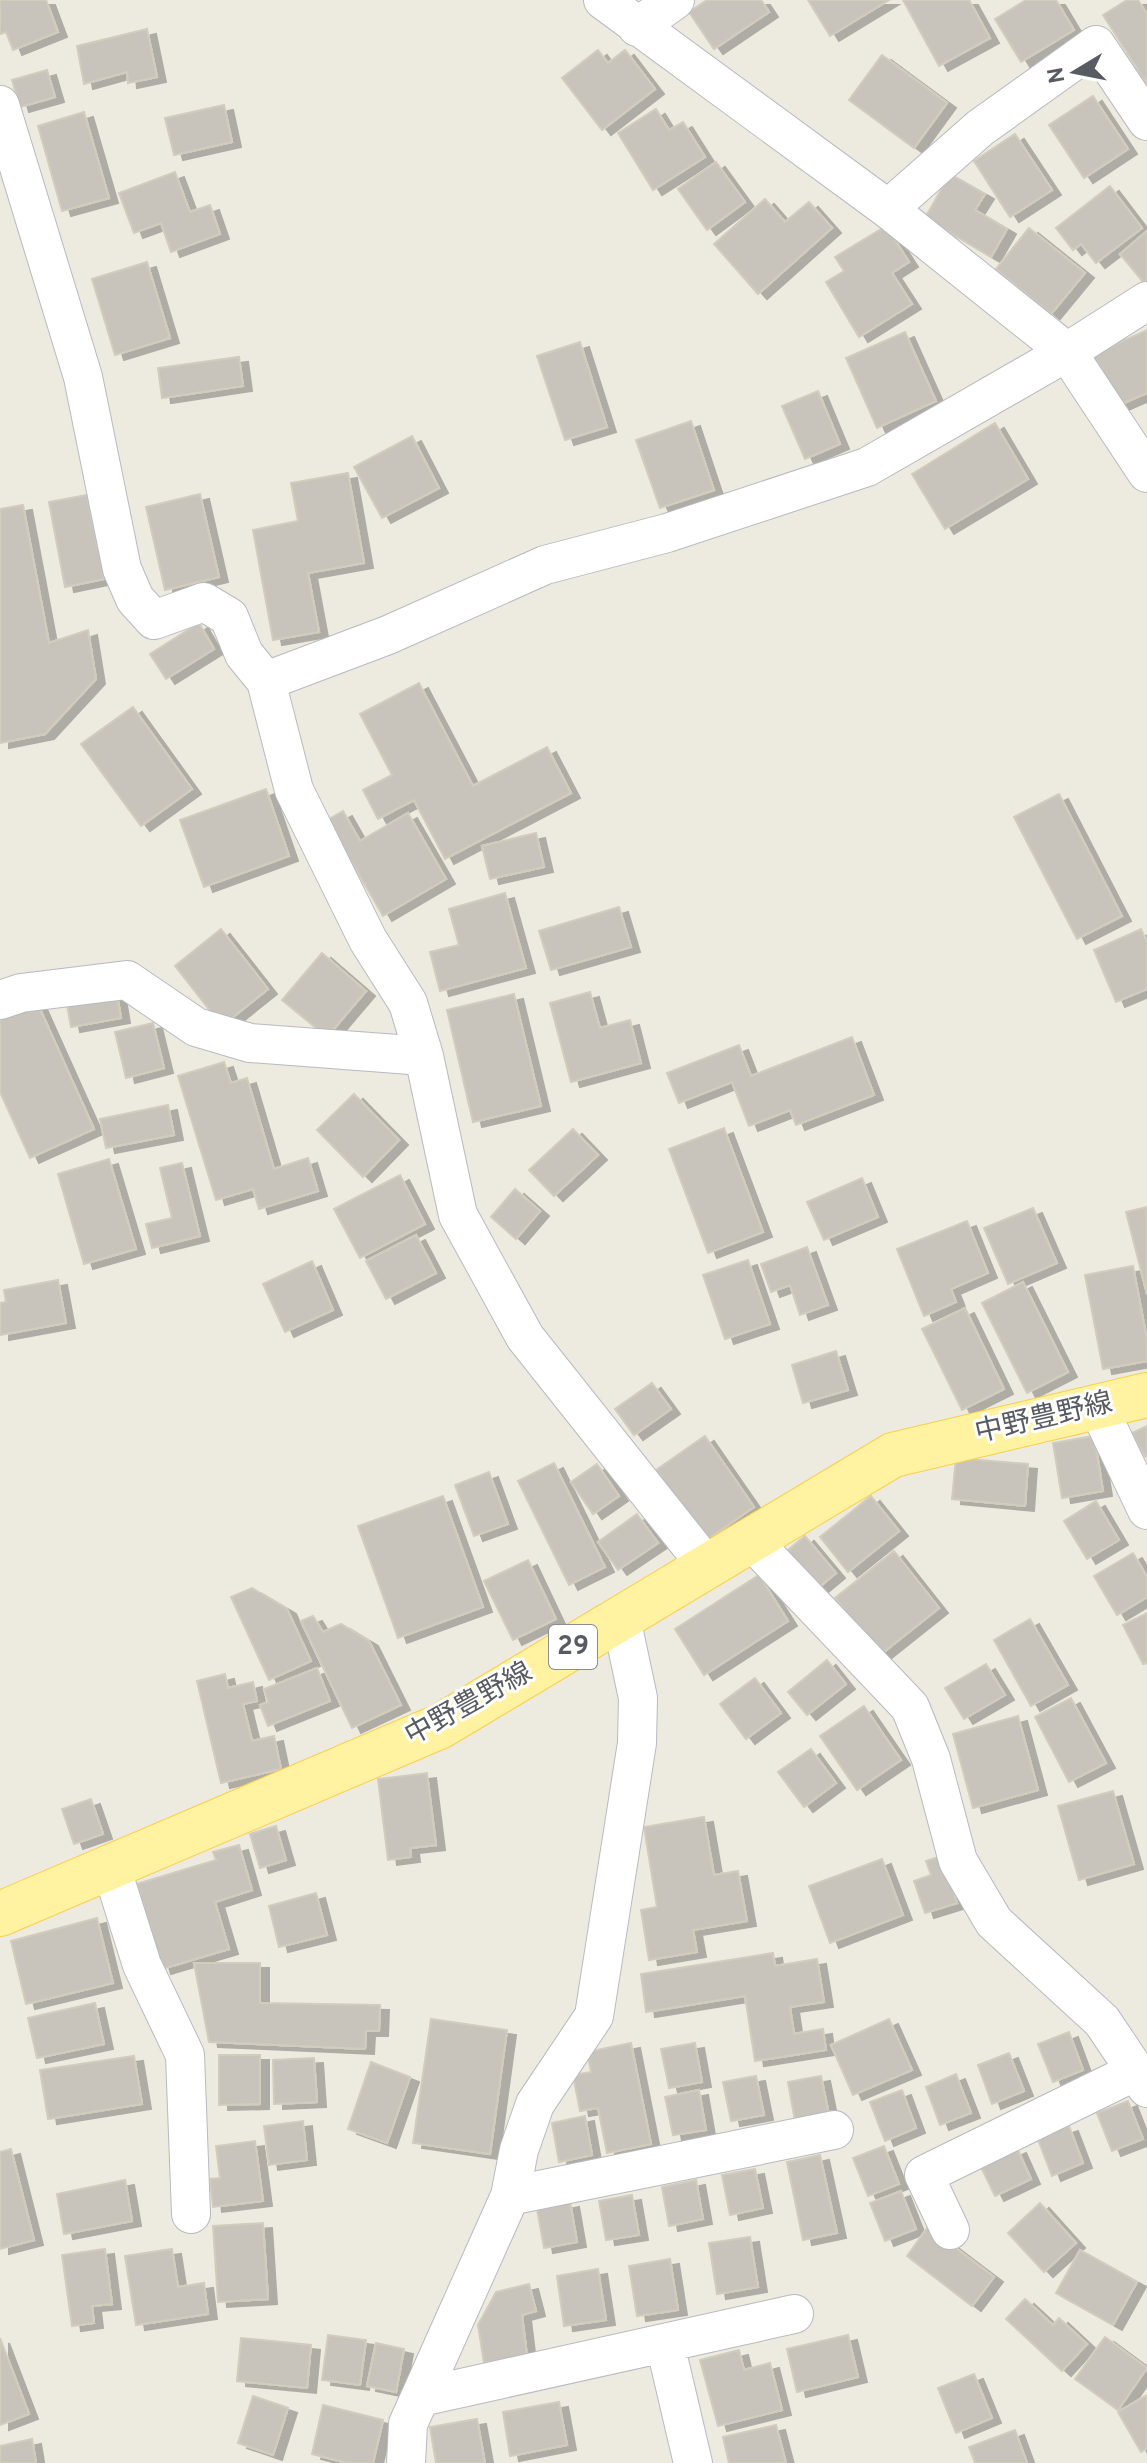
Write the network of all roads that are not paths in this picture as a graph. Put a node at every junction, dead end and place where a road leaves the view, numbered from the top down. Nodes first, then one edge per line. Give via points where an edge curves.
1 (603, 0) edge
2 (675, 0) edge
3 (637, 27) junction
4 (0, 105) edge
5 (1147, 121) edge
6 (888, 209) junction
7 (1147, 301) edge
8 (1067, 352) junction
9 (1147, 473) edge
10 (266, 681) junction
11 (0, 1000) edge
12 (424, 1056) junction
13 (1147, 1395) edge
14 (1098, 1407) junction
15 (1147, 1510) edge
16 (751, 1540) junction
17 (707, 1566) junction
18 (621, 1618) junction
19 (111, 1867) junction
20 (0, 1914) edge
21 (1142, 2079) edge
22 (834, 2130) dead end
23 (510, 2196) junction
24 (191, 2214) dead end
25 (950, 2230) dead end
26 (794, 2314) dead end
27 (665, 2344) junction
28 (421, 2397) junction
29 (406, 2463) edge
30 (693, 2463) edge

1 - 3 street
2 - 3 street
3 - 6 street
4 - 10 street via 83,377 122,569 135,599 154,620 204,602 229,617 244,654
5 - 6 street via 1096,45 980,128
6 - 8 street
7 - 8 street
8 - 9 street
8 - 10 street via 867,467 667,533 545,565 388,635
10 - 12 street via 294,790 368,940 408,1003
11 - 12 street via 127,980 196,1027 250,1043
12 - 17 street via 458,1215 510,1310 525,1337
13 - 14 main road, 中野豊野線 / 29
14 - 15 street
14 - 16 main road, 中野豊野線 / 29 via 893,1455
16 - 17 main road, 中野豊野線 / 29
16 - 21 street via 910,1707 931,1759 958,1861 994,1922 1102,2021
17 - 18 main road, 中野豊野線 / 29
18 - 19 main road, 中野豊野線 / 29 via 441,1726
18 - 23 street via 638,1698 637,1743 594,2016 535,2104
19 - 20 main road, 中野豊野線 / 29
19 - 24 street via 142,1965 185,2055
21 - 25 street via 924,2175
22 - 23 street
23 - 28 street
26 - 27 street
27 - 28 street
27 - 30 street
28 - 29 street via 408,2424

